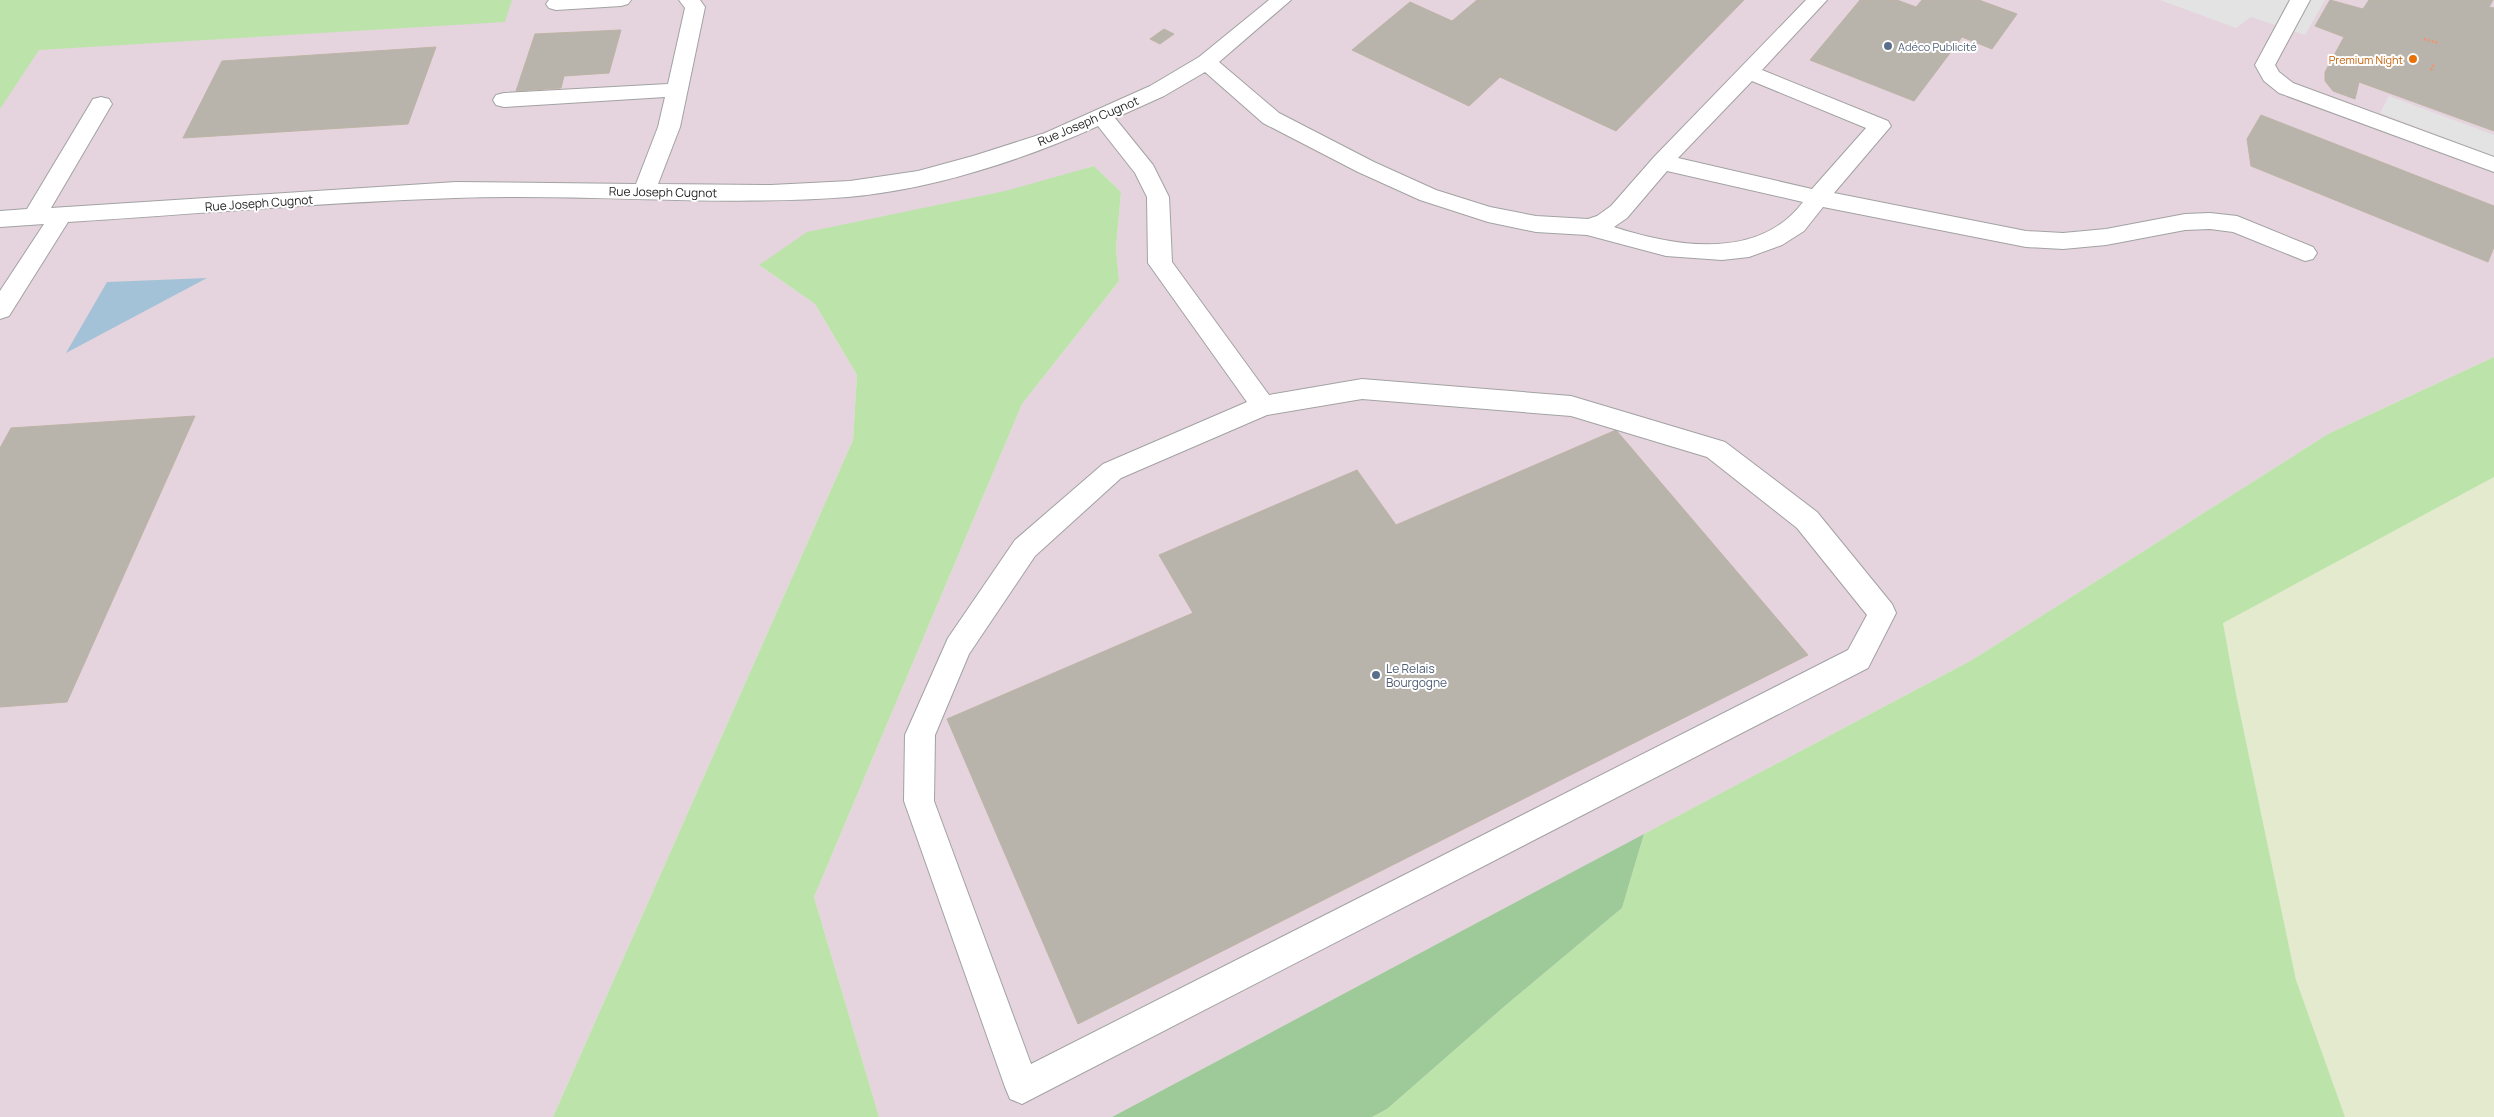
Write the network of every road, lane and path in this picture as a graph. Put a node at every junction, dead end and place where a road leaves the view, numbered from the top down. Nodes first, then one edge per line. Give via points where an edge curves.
1 (621, 0) edge
2 (689, 0) edge
3 (1281, 0) edge
4 (1817, 0) edge
5 (2300, 0) edge
6 (556, 4) dead end
7 (2424, 38) dead end
8 (2438, 43) dead end
9 (1206, 62) junction
10 (2434, 64) dead end
11 (2431, 70) dead end
12 (1749, 72) junction
13 (678, 90) junction
14 (504, 100) dead end
15 (101, 104) dead end
16 (1103, 117) junction
17 (1662, 162) junction
18 (2494, 165) edge
19 (644, 192) junction
20 (1818, 198) junction
21 (61, 216) junction
22 (34, 218) junction
23 (0, 220) edge
24 (1588, 227) junction
25 (2305, 253) dead end
26 (0, 310) edge
27 (1263, 406) junction

1 - 6 street
2 - 13 street via 695,7
3 - 9 street, Rue Joseph Cugnot
4 - 12 street
5 - 18 street via 2265,65 2271,76 2286,88
7 - 8 path
9 - 16 street, Rue Joseph Cugnot via 1157,91
9 - 24 street via 1271,118 1366,168 1428,195 1488,214 1536,224
10 - 11 path
12 - 17 street
12 - 20 street via 1880,126
13 - 14 street
13 - 19 street via 669,127
15 - 22 street
16 - 19 street, Rue Joseph Cugnot via 1053,138 918,178 850,188 771,193
16 - 27 street via 1145,170 1158,197 1160,263
17 - 20 street
17 - 24 street via 1619,212 1605,222
19 - 21 street, Rue Joseph Cugnot via 456,190
20 - 24 street via 1797,225 1776,240 1712,253 1664,249
20 - 25 street via 2026,239 2063,241 2184,222 2237,224
21 - 22 street, Rue Joseph Cugnot
21 - 26 street
22 - 23 street, Rue Joseph Cugnot
27 - 27 street via 1112,470 1025,548 958,647 920,735 919,801 1022,1087 1858,659 1882,613 1807,520 1716,449 1570,406 1362,389

